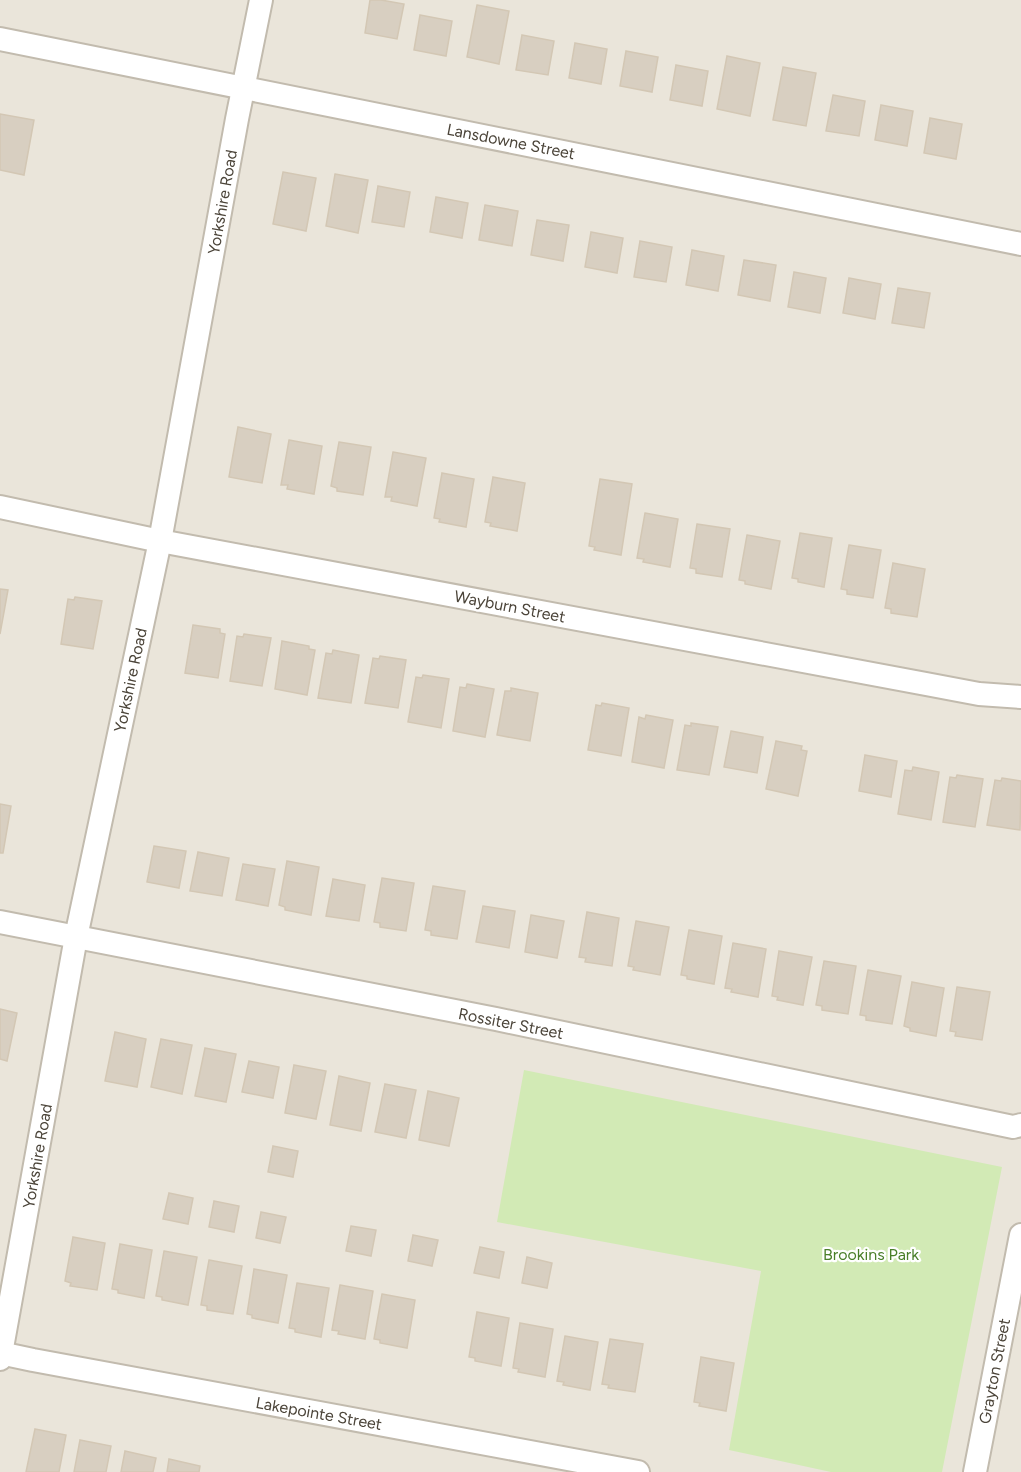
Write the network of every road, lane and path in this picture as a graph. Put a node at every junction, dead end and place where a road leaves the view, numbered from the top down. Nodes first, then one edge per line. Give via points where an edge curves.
1 (261, 0) edge
2 (0, 39) edge
3 (244, 87) junction
4 (1021, 244) edge
5 (0, 507) edge
6 (160, 541) junction
7 (1021, 698) edge
8 (0, 922) edge
9 (76, 937) junction
10 (1021, 1125) edge
11 (1021, 1235) edge
12 (0, 1355) edge
13 (638, 1472) edge
14 (975, 1472) edge

1 - 3 street, Yorkshire Road
2 - 3 street, Lansdowne Street
3 - 4 street, Lansdowne Street
3 - 6 street, Yorkshire Road
5 - 6 street, Wayburn Street
6 - 7 street, Wayburn Street via 979,694
6 - 9 street, Yorkshire Road
8 - 9 street, Rossiter Street
9 - 10 street, Rossiter Street via 1013,1127
9 - 12 street, Yorkshire Road
11 - 14 street, Grayton Street
12 - 13 street, Lakepointe Street

